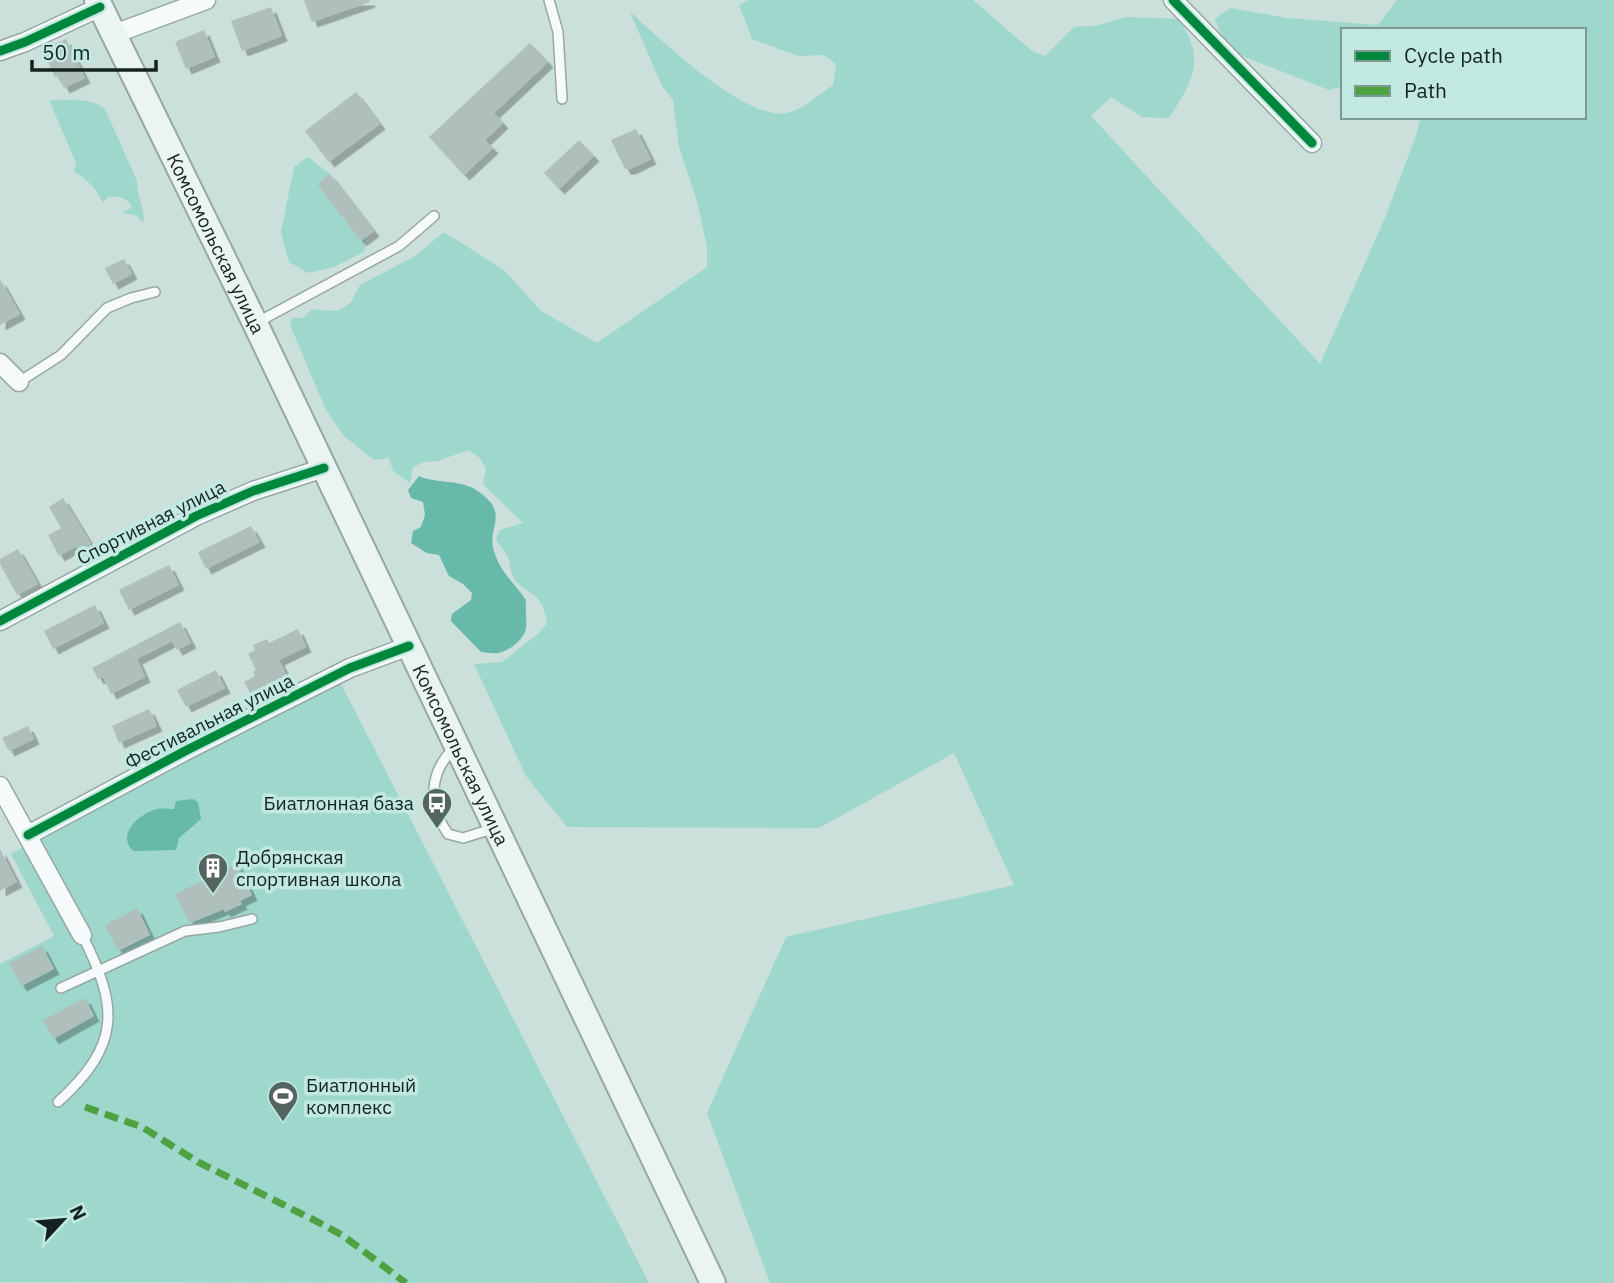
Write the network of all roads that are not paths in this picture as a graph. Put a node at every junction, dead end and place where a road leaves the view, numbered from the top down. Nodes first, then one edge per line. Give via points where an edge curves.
1 (206, 0) edge
2 (549, 0) edge
3 (1173, 0) edge
4 (100, 2) edge
5 (114, 34) junction
6 (0, 51) edge
7 (562, 99) dead end
8 (1312, 143) dead end
9 (434, 216) dead end
10 (155, 292) dead end
11 (255, 323) junction
12 (0, 363) edge
13 (19, 382) joint
14 (324, 468) junction
15 (0, 621) edge
16 (409, 646) junction
17 (457, 746) junction
18 (0, 786) edge
19 (496, 828) junction
20 (28, 835) junction
21 (252, 919) dead end
22 (82, 935) joint
23 (100, 971) junction
24 (61, 988) dead end
25 (58, 1102) dead end
26 (713, 1283) edge

1 - 5 street
2 - 7 lane via 558,32
3 - 8 street
4 - 5 main road, Комсомольская улица
4 - 6 street
5 - 11 main road, Комсомольская улица
9 - 11 lane via 399,246
10 - 13 lane via 107,308 61,355
11 - 14 main road, Комсомольская улица
12 - 13 street
14 - 15 street, Спортивная улица via 195,516
14 - 16 main road, Комсомольская улица
16 - 17 main road, Комсомольская улица
16 - 20 street, Фестивальная улица via 350,668
17 - 19 main road, Комсомольская улица
17 - 19 lane via 434,779 434,806 443,827 448,834 463,838
18 - 20 street
19 - 26 main road, Комсомольская улица
20 - 22 street
21 - 23 lane via 185,932
22 - 23 lane
23 - 24 lane
23 - 25 lane via 107,992 106,1033 90,1069

